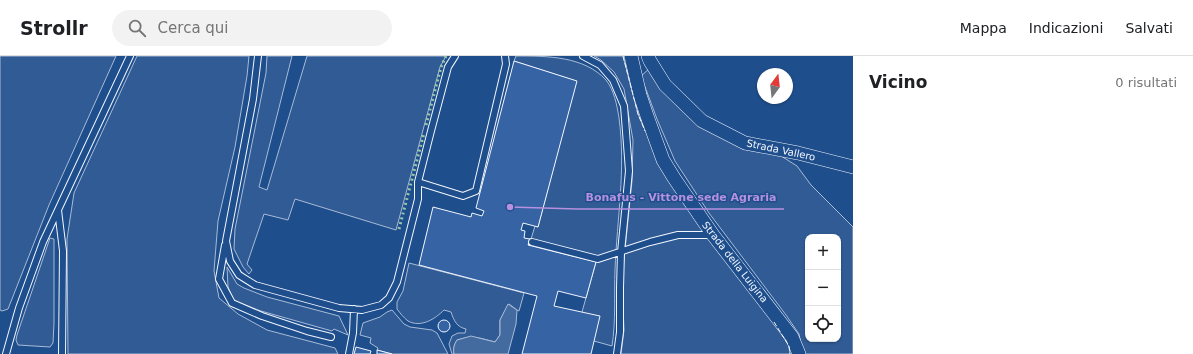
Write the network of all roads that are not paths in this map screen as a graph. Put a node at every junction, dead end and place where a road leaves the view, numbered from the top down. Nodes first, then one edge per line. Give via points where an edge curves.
1 (130, 56) edge
2 (258, 56) edge
3 (455, 56) edge
4 (505, 56) edge
5 (583, 56) edge
6 (631, 56) edge
7 (648, 56) edge
8 (853, 167) edge
9 (418, 182) junction
10 (58, 210) junction
11 (713, 235) junction
12 (226, 241) junction
13 (532, 242) dead end
14 (621, 252) junction
15 (354, 309) junction
16 (331, 337) dead end
17 (6, 354) edge
18 (62, 354) edge
19 (349, 354) edge
20 (617, 354) edge
21 (799, 354) edge

1 - 10 lane
2 - 12 lane via 253,100
3 - 9 lane via 448,67
4 - 9 lane via 506,64 476,191 463,196
5 - 14 lane via 600,65 614,80 624,106 629,171
6 - 11 street, Strada della Luigina via 640,95 663,160
7 - 8 street, Strada Vallero via 665,85 702,121 745,143
9 - 15 lane via 418,199 404,257 397,282 389,298 381,305 362,310
10 - 17 lane via 43,242 19,308
10 - 18 lane via 63,251
11 - 14 lane via 678,235
11 - 21 street, Strada della Luigina via 792,337
12 - 15 lane via 233,266 239,275 255,285 339,308
12 - 16 lane via 219,279 232,303 262,316
13 - 14 lane via 598,259
14 - 20 lane via 620,332
15 - 19 lane

